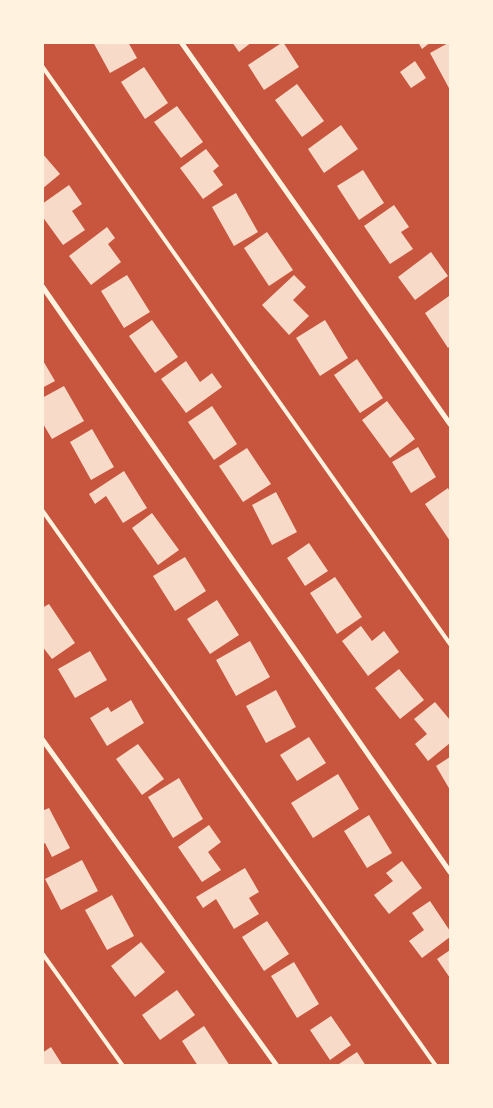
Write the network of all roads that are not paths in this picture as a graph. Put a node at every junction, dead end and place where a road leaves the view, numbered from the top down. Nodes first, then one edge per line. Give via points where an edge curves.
1 (181, 42) edge
2 (42, 66) edge
3 (42, 286) edge
4 (450, 424) edge
5 (42, 510) edge
6 (450, 644) edge
7 (42, 739) edge
8 (450, 872) edge
9 (42, 953) edge
10 (123, 1066) edge
11 (277, 1066) edge
12 (436, 1066) edge

1 - 4 street
2 - 6 lane
3 - 8 street
5 - 12 lane
7 - 11 street
9 - 10 lane

